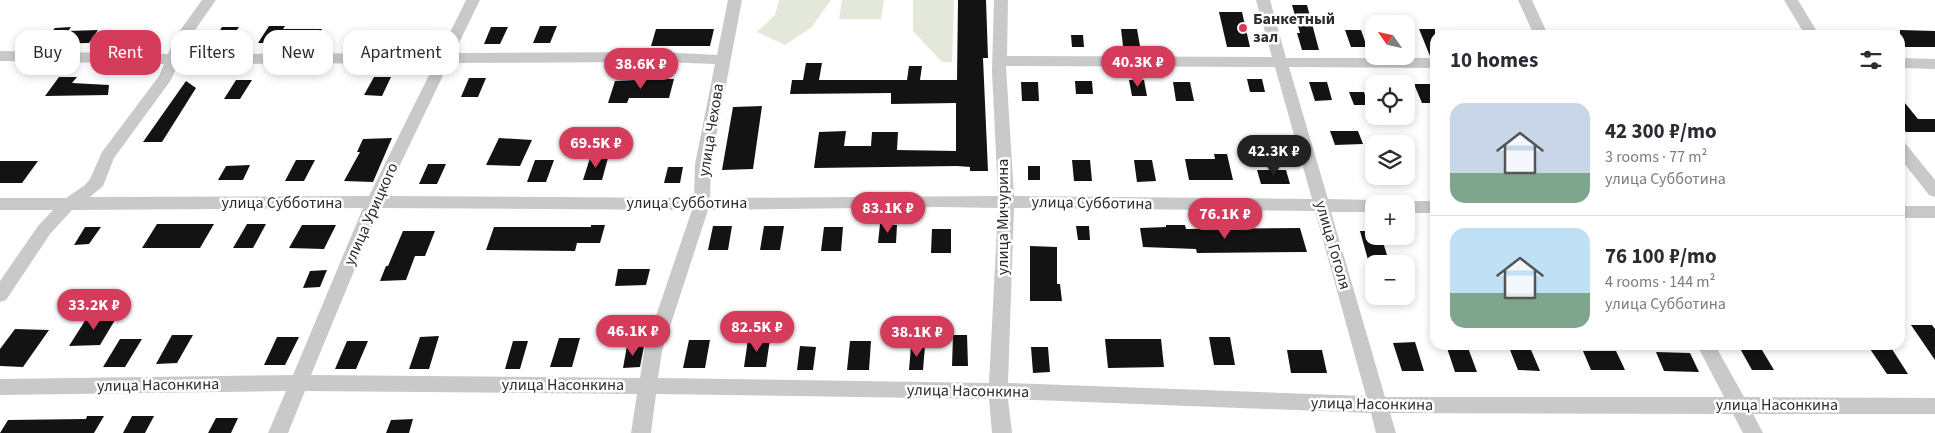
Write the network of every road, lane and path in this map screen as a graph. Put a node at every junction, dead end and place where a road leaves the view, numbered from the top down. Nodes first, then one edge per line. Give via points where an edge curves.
1 (209, 0) edge
2 (473, 0) edge
3 (735, 0) edge
4 (1001, 0) edge
5 (1264, 0) edge
6 (1525, 0) edge
7 (1791, 0) edge
8 (187, 30) edge
9 (459, 30) edge
10 (1540, 30) edge
11 (1809, 30) edge
12 (0, 56) edge
13 (171, 59) edge
14 (253, 59) edge
15 (343, 59) edge
16 (459, 59) edge
17 (723, 60) junction
18 (1000, 60) junction
19 (1281, 62) junction
20 (1430, 63) edge
21 (1905, 64) edge
22 (1935, 64) edge
23 (171, 66) edge
24 (437, 75) edge
25 (1905, 153) edge
26 (1935, 191) edge
27 (374, 202) junction
28 (1006, 202) junction
29 (0, 204) edge
30 (68, 204) junction
31 (702, 204) junction
32 (1322, 205) junction
33 (1365, 206) edge
34 (1415, 206) edge
35 (1430, 207) edge
36 (1905, 212) edge
37 (1935, 212) edge
38 (0, 295) edge
39 (1709, 350) edge
40 (299, 384) junction
41 (648, 386) junction
42 (0, 387) edge
43 (998, 391) junction
44 (1739, 405) junction
45 (1378, 406) junction
46 (1935, 406) edge
47 (278, 433) edge
48 (641, 433) edge
49 (1002, 433) edge
50 (1386, 433) edge
51 (1754, 433) edge

1 - 8 street
2 - 9 street, улица Урицкого
3 - 17 street, улица Чехова
4 - 18 street, улица Мичурина
5 - 19 street, улица Гоголя
6 - 10 street
7 - 11 street
12 - 13 street
14 - 15 street
16 - 17 street via 660,57
17 - 31 street, улица Чехова via 703,164
18 - 19 street
18 - 28 street, улица Мичурина
19 - 20 street
19 - 32 street, улица Гоголя
21 - 22 street
23 - 30 street via 107,156 97,182 91,190
24 - 27 street, улица Урицкого
25 - 26 street
27 - 30 street, улица Субботина
27 - 31 street, улица Субботина
27 - 40 street, улица Урицкого
28 - 31 street, улица Субботина
28 - 32 street, улица Субботина
28 - 43 street, улица Мичурина
29 - 30 street, улица Субботина
30 - 38 street via 44,230
31 - 41 street, улица Чехова via 653,351
32 - 33 street, улица Субботина
32 - 45 street, улица Гоголя
34 - 35 street
36 - 37 street
39 - 44 street
40 - 41 street, улица Насонкина
40 - 42 street, улица Насонкина
40 - 47 street, улица Урицкого
41 - 43 street, улица Насонкина
41 - 48 street, улица Чехова
43 - 45 street, улица Насонкина
43 - 49 street, улица Мичурина
44 - 45 street, улица Насонкина
44 - 46 street, улица Насонкина
44 - 51 street
45 - 50 street, улица Гоголя

